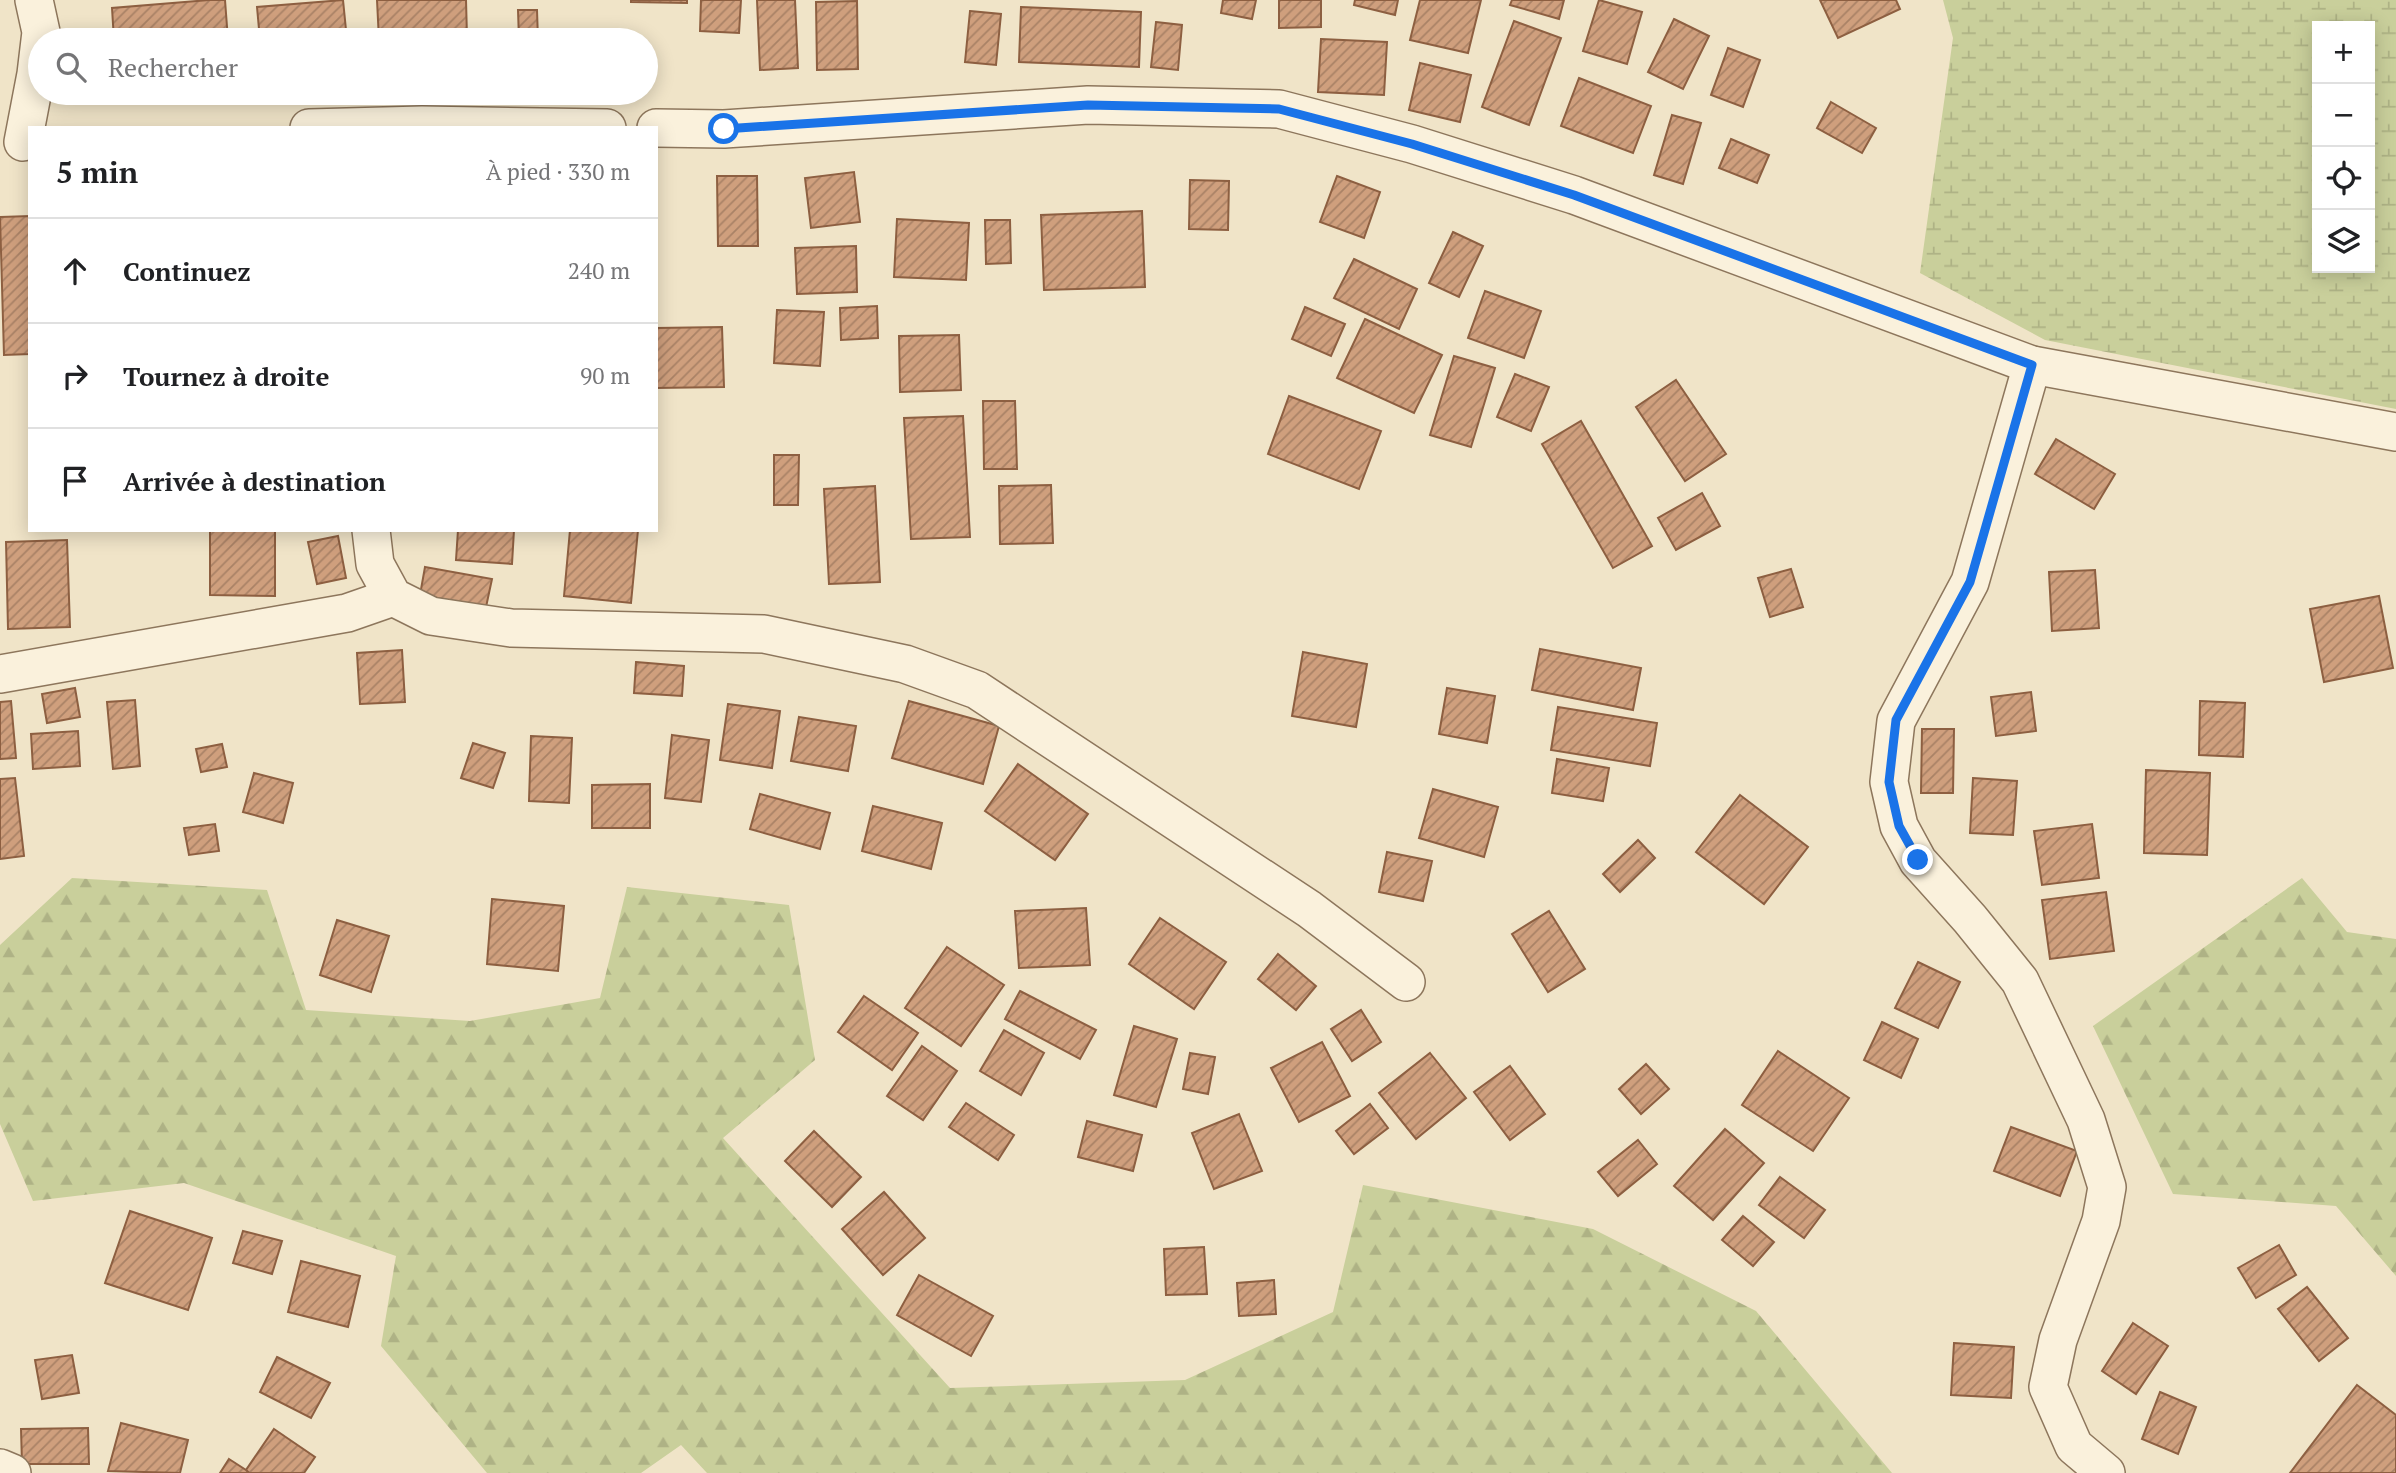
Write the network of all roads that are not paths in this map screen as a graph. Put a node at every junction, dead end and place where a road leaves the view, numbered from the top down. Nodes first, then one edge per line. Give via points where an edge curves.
1 (34, 0) edge
2 (39, 28) edge
3 (28, 105) edge
4 (384, 126) edge
5 (484, 126) edge
6 (658, 128) edge
7 (18, 143) edge
8 (2032, 365) junction
9 (2396, 432) edge
10 (371, 532) edge
11 (393, 597) junction
12 (0, 674) edge
13 (1406, 982) dead end
14 (0, 1468) edge
15 (12, 1473) edge
16 (2106, 1473) edge

1 - 2 street
3 - 7 street
4 - 5 street
6 - 8 street via 724,129 1088,105 1279,109 1412,144 1574,195
8 - 9 street
8 - 16 street via 1970,582 1896,720 1889,782 1899,826 1918,860 2020,981 2085,1120 2107,1187 2101,1221 2059,1340 2048,1388 2074,1446
10 - 11 street via 375,564
11 - 12 street via 347,613
11 - 13 street via 431,616 511,628 764,634 905,664 977,690 1309,909
14 - 15 street

